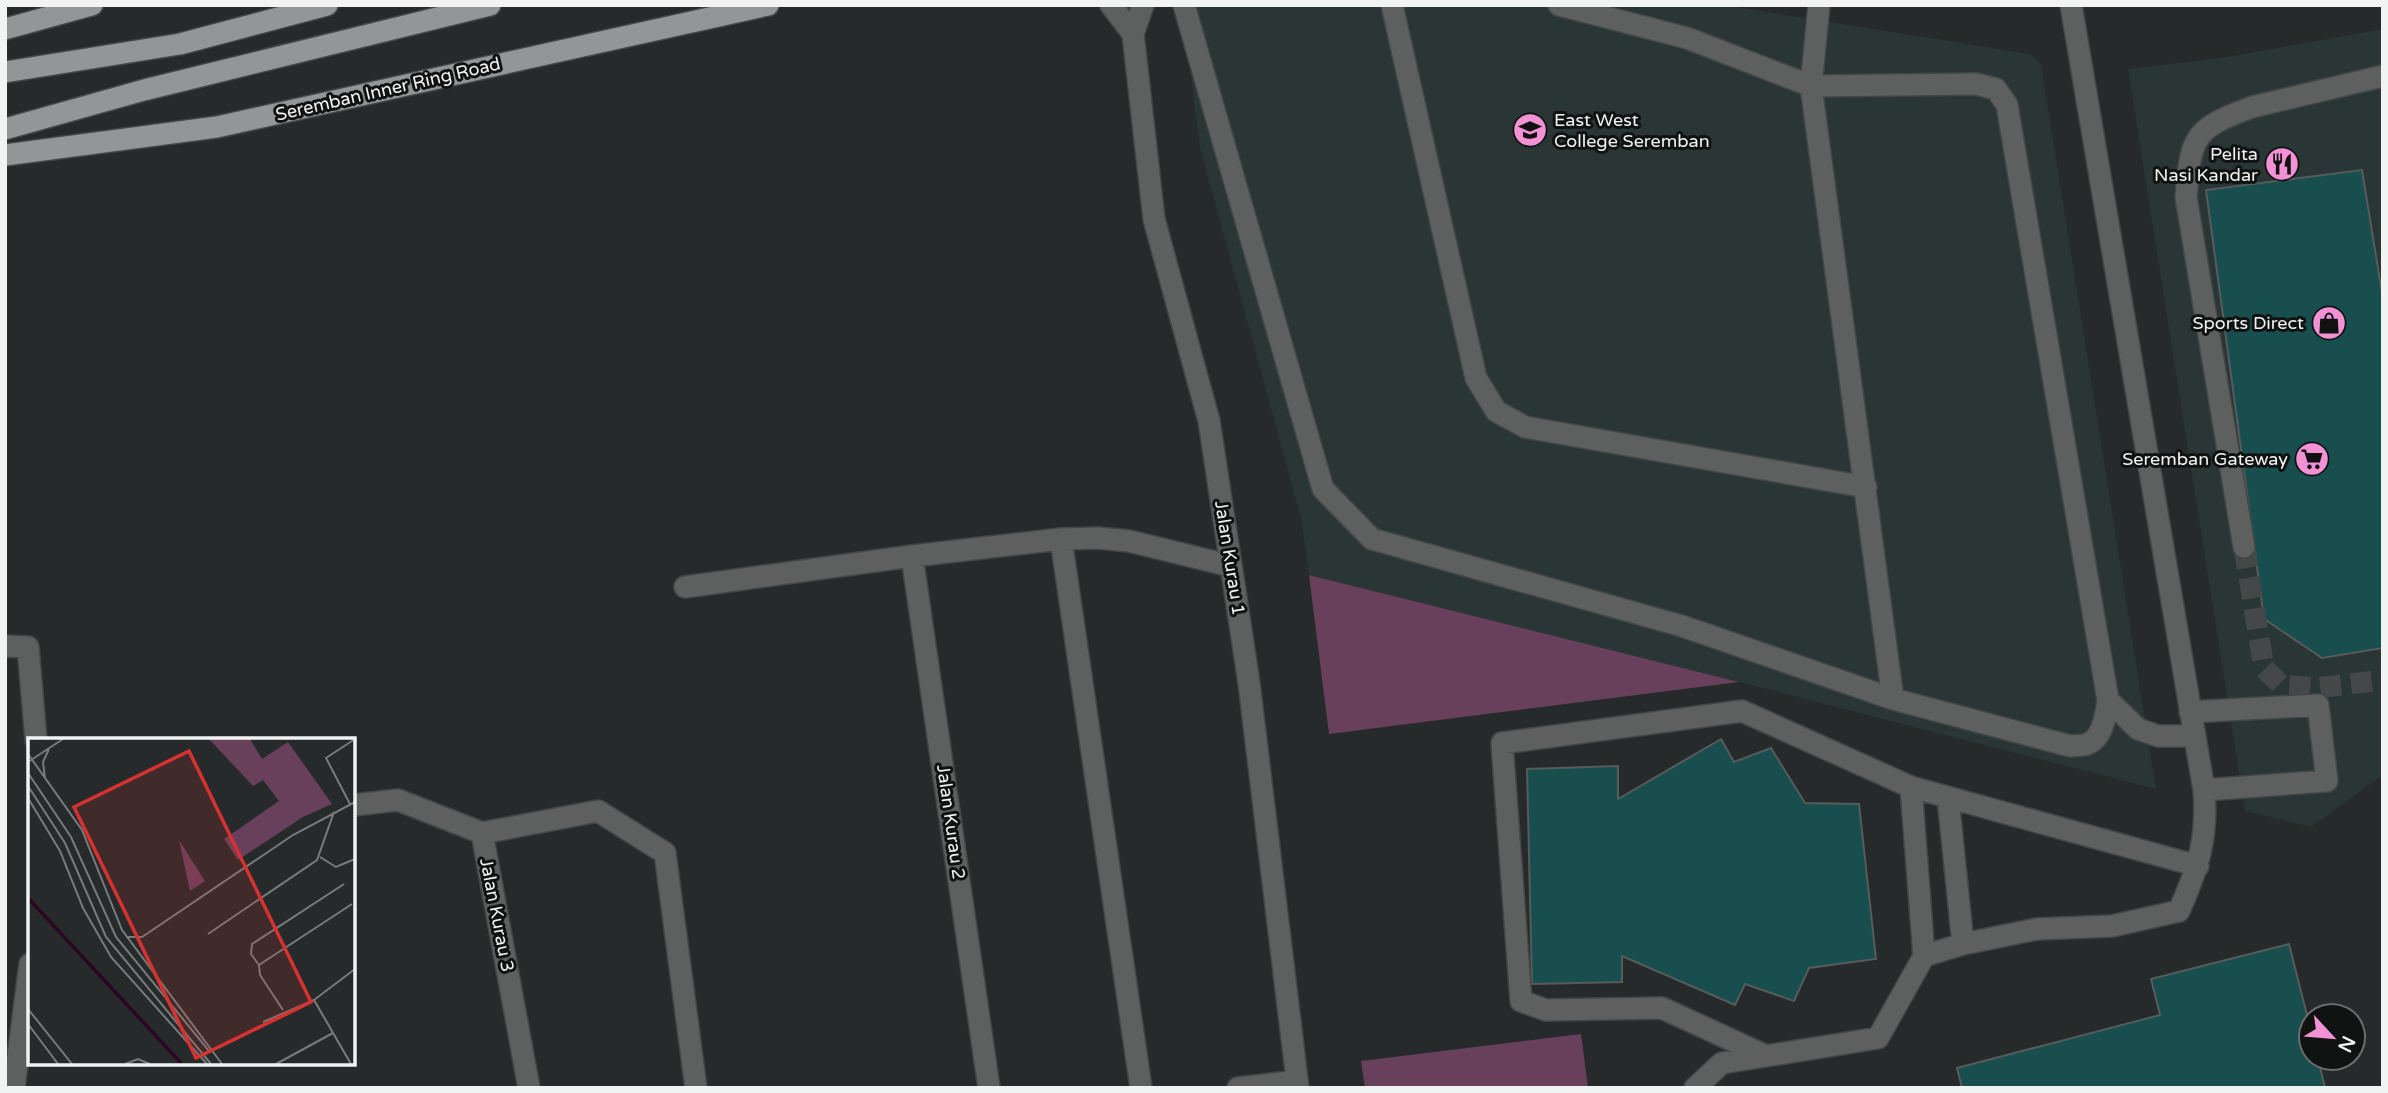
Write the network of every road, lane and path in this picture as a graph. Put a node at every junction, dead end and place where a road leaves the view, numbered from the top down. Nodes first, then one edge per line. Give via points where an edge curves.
1 (92, 5) edge
2 (327, 5) edge
3 (490, 5) edge
4 (768, 5) edge
5 (1111, 5) edge
6 (1143, 5) edge
7 (1184, 5) edge
8 (1392, 5) edge
9 (1559, 5) edge
10 (1819, 5) edge
11 (2071, 5) edge
12 (5, 29) edge
13 (1133, 34) junction
14 (5, 72) edge
15 (2383, 76) edge
16 (1811, 86) junction
17 (5, 129) edge
18 (5, 155) edge
19 (1866, 487) junction
20 (1062, 539) junction
21 (2244, 547) tunnel mouth
22 (912, 556) junction
23 (1231, 566) junction
24 (685, 587) dead end
25 (5, 646) edge
26 (1893, 699) junction
27 (2108, 700) junction
28 (2190, 712) junction
29 (2195, 736) junction
30 (36, 738) edge
31 (1911, 787) junction
32 (2204, 790) junction
33 (1948, 799) junction
34 (355, 805) edge
35 (482, 833) junction
36 (2199, 866) junction
37 (1963, 944) junction
38 (1924, 956) junction
39 (28, 980) edge
40 (1766, 1056) junction
41 (1298, 1084) edge
42 (14, 1088) edge
43 (529, 1088) edge
44 (696, 1088) edge
45 (989, 1088) edge
46 (1141, 1088) edge
47 (1238, 1088) edge
48 (1695, 1088) edge

1 - 12 main road
2 - 14 main road via 180,44
3 - 17 main road
4 - 18 main road, Seremban Inner Ring Road via 217,127
5 - 13 street
6 - 13 street, Jalan Kurau 1
7 - 26 street via 1323,489 1372,539 1682,626
8 - 19 street via 1476,378 1496,411 1525,427
9 - 16 street via 1687,38
10 - 16 street
11 - 28 street
13 - 23 street, Jalan Kurau 1 via 1154,219 1209,421
15 - 21 street via 2231,115 2211,124 2189,157 2186,197
16 - 19 street
16 - 27 street via 1976,84 1996,89 2007,105
19 - 26 street
20 - 22 street
20 - 23 street via 1129,541
20 - 46 street
22 - 24 street
22 - 45 street, Jalan Kurau 2
23 - 41 street, Jalan Kurau 1
25 - 30 street via 28,647
26 - 27 street via 2070,746 2089,744 2099,735
27 - 29 street via 2138,729 2158,736
28 - 29 street
28 - 32 street via 2318,705 2327,781
29 - 32 street
31 - 33 street
31 - 38 street
31 - 40 street via 1742,711 1502,743 1521,1001 1546,1010 1662,1008
32 - 36 street via 2206,816
33 - 36 street
33 - 37 street
34 - 35 street, Jalan Kurau 3 via 398,800
35 - 43 street, Jalan Kurau 3
35 - 44 street via 598,811 665,853
36 - 37 street via 2179,911 2112,926 2037,929
37 - 38 street
38 - 40 street via 1878,1038
39 - 42 street
40 - 48 street via 1722,1063
41 - 47 street

